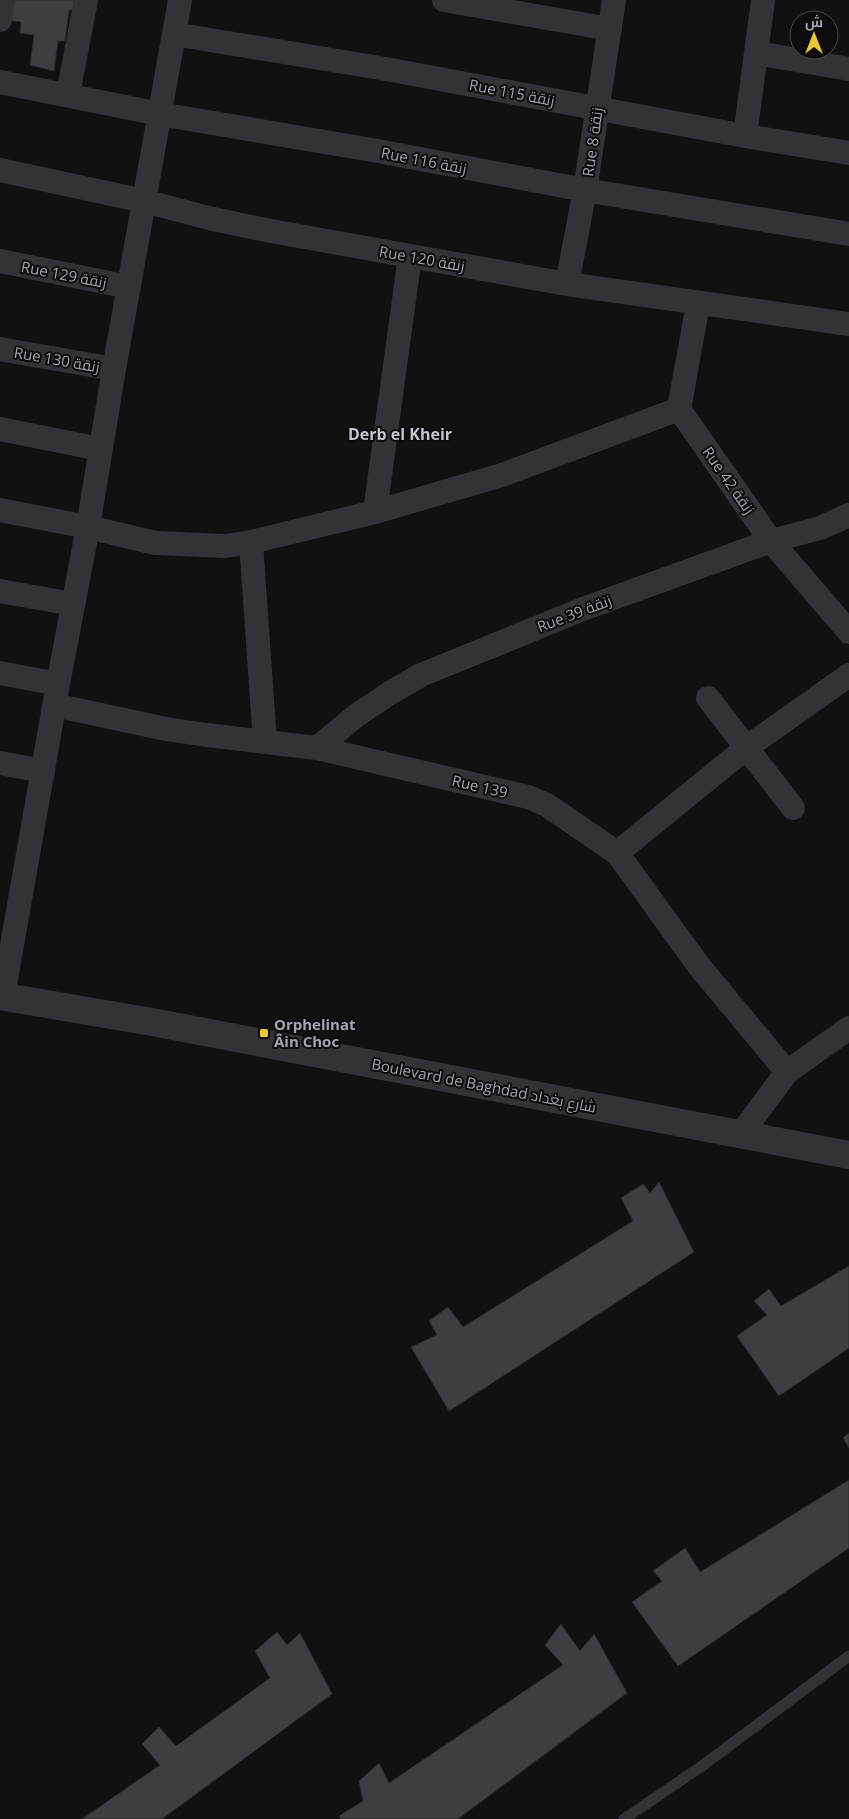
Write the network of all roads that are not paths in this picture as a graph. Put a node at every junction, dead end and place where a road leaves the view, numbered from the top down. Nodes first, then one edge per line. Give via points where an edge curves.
1 (3, 0) edge
2 (86, 0) edge
3 (180, 0) edge
4 (444, 0) edge
5 (614, 0) edge
6 (764, 0) edge
7 (0, 20) edge
8 (610, 29) junction
9 (174, 34) junction
10 (756, 53) junction
11 (849, 69) edge
12 (0, 82) edge
13 (68, 94) junction
14 (596, 108) junction
15 (160, 114) junction
16 (745, 136) junction
17 (849, 153) edge
18 (0, 170) edge
19 (585, 190) junction
20 (144, 201) junction
21 (849, 234) edge
22 (410, 256) junction
23 (0, 261) edge
24 (568, 284) junction
25 (129, 287) junction
26 (698, 304) junction
27 (849, 324) edge
28 (0, 349) edge
29 (114, 369) junction
30 (679, 409) junction
31 (0, 429) edge
32 (100, 449) junction
33 (0, 510) edge
34 (375, 512) junction
35 (849, 515) edge
36 (88, 527) junction
37 (771, 541) junction
38 (251, 542) junction
39 (0, 591) edge
40 (73, 604) junction
41 (849, 632) edge
42 (0, 673) edge
43 (849, 675) edge
44 (56, 695) junction
45 (708, 698) dead end
46 (265, 742) junction
47 (317, 748) junction
48 (746, 748) junction
49 (0, 763) edge
50 (43, 771) junction
51 (794, 808) dead end
52 (617, 852) junction
53 (1, 996) edge
54 (849, 1028) edge
55 (787, 1072) junction
56 (741, 1134) junction
57 (849, 1155) edge
58 (849, 1656) edge
59 (624, 1819) edge

1 - 7 street
2 - 13 street
3 - 9 street
4 - 8 street
5 - 8 street, Rue 8 زنقة
6 - 10 street
8 - 14 street, Rue 8 زنقة
9 - 14 street, Rue 115 زنقة
9 - 15 street
10 - 11 street
10 - 16 street
12 - 13 street, Rue 116 زنقة
13 - 15 street, Rue 116 زنقة
14 - 16 street, Rue 115 زنقة
14 - 19 street, Rue 8 زنقة
15 - 19 street, Rue 116 زنقة
15 - 20 street
16 - 17 street, Rue 115 زنقة
18 - 20 street, Rue 120 زنقة
19 - 21 street, Rue 116 زنقة
19 - 24 street, Rue 8 زنقة
20 - 22 street, Rue 120 زنقة via 272,231
20 - 25 street
22 - 24 street, Rue 120 زنقة
22 - 34 street
23 - 25 street, Rue 129 زنقة
24 - 26 street, Rue 120 زنقة
25 - 29 street
26 - 27 street, Rue 120 زنقة
26 - 30 street
28 - 29 street, Rue 130 زنقة
29 - 32 street
30 - 34 street via 502,475
30 - 37 street, Rue 42 زنقة
31 - 32 street
32 - 36 street
33 - 36 street
34 - 38 street
35 - 37 street, Rue 39 زنقة via 820,528
36 - 38 street via 155,543 225,546
36 - 40 street
37 - 41 street, Rue 42 زنقة
37 - 47 street, Rue 39 زنقة via 584,609 421,675 357,715
38 - 46 street
39 - 40 street
40 - 44 street
42 - 44 street, Rue 139
43 - 48 street
44 - 46 street, Rue 139 via 166,729
44 - 50 street
45 - 48 street
46 - 47 street, Rue 139
47 - 52 street, Rue 139 via 528,797 547,805
48 - 51 street
48 - 52 street
49 - 50 street
50 - 53 street
52 - 55 street, Rue 139 via 699,966
53 - 56 street, Boulevard de Baghdad شارع بغداد
54 - 55 street
55 - 56 street
56 - 57 street, Boulevard de Baghdad شارع بغداد
58 - 59 lane via 702,1766

